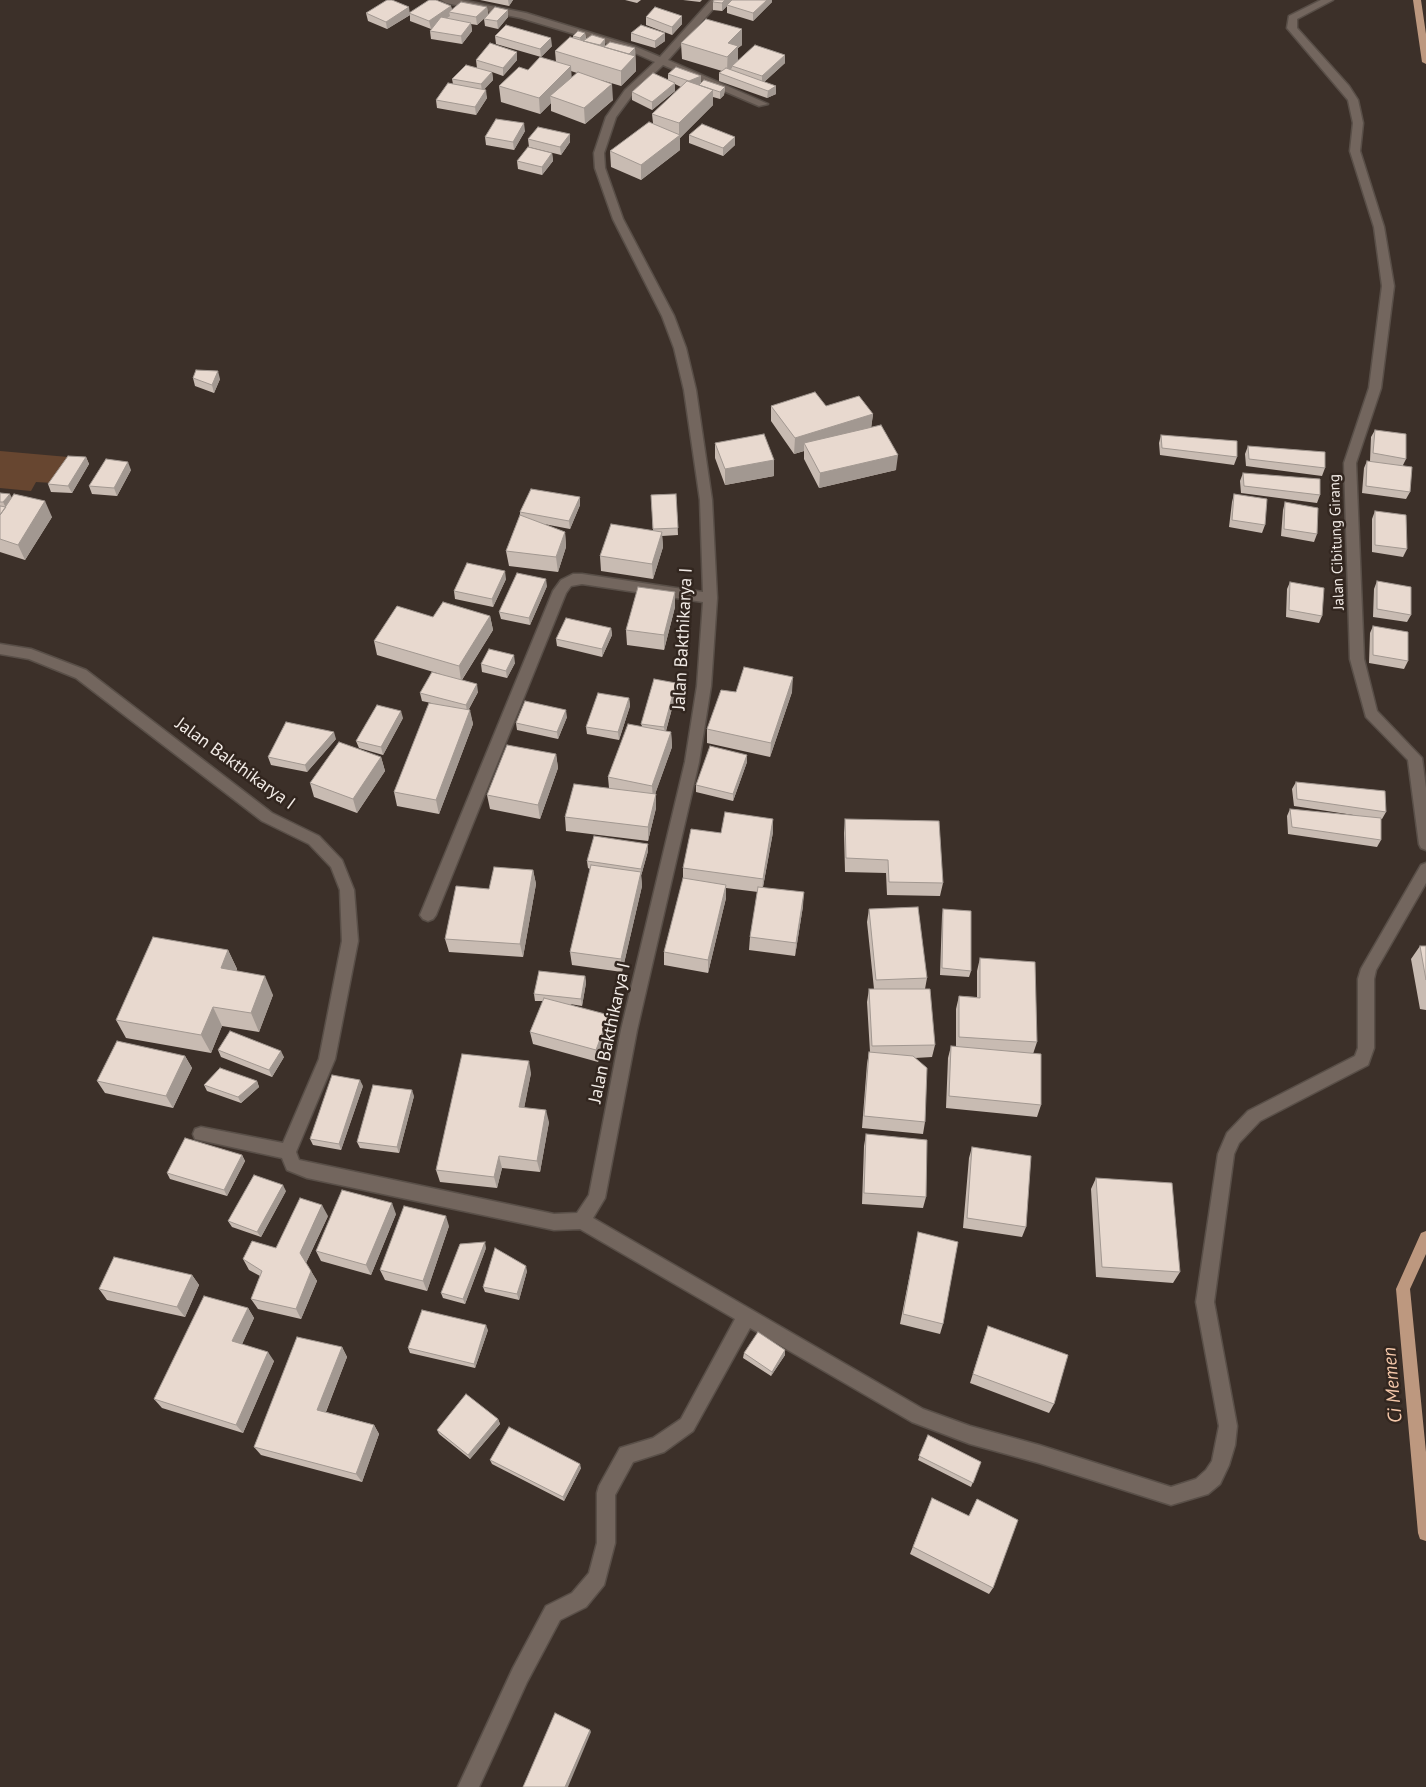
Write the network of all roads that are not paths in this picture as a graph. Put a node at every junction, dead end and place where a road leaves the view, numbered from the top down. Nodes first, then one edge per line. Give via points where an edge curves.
1 (446, 0) edge
2 (716, 0) edge
3 (1328, 0) edge
4 (662, 60) junction
5 (764, 104) dead end
6 (710, 598) junction
7 (0, 649) edge
8 (1426, 844) edge
9 (1426, 869) edge
10 (428, 915) dead end
11 (201, 1134) dead end
12 (288, 1152) junction
13 (582, 1221) junction
14 (746, 1317) junction
15 (468, 1787) edge

1 - 4 street via 523,15
2 - 4 street, Jalan Bakthikarya I
3 - 8 street, Jalan Cibitung Girang via 1292,18 1292,28 1353,100 1358,123 1355,152 1379,227 1388,286 1375,388 1350,463 1357,659 1371,713 1415,758
4 - 5 street
4 - 6 street, Jalan Bakthikarya I via 629,92 611,118 603,137 600,168 618,219 668,316 680,348 690,390 706,500
6 - 10 street via 582,579 566,583
6 - 13 street, Jalan Bakthikarya I via 704,686 692,762 630,1030 597,1198
7 - 12 street, Jalan Bakthikarya I via 31,654 81,674 268,817 314,840 337,864 347,890 350,940 326,1059
9 - 14 street via 1369,969 1366,979 1366,1048 1362,1060 1254,1116 1233,1138 1226,1154 1205,1302 1228,1426 1220,1465 1213,1477 1201,1487 1171,1496 918,1416
11 - 12 street
12 - 13 street via 293,1165 307,1170 554,1222
13 - 14 street
14 - 15 street via 687,1425 658,1446 628,1455 606,1493 606,1543 597,1578 579,1600 553,1613

